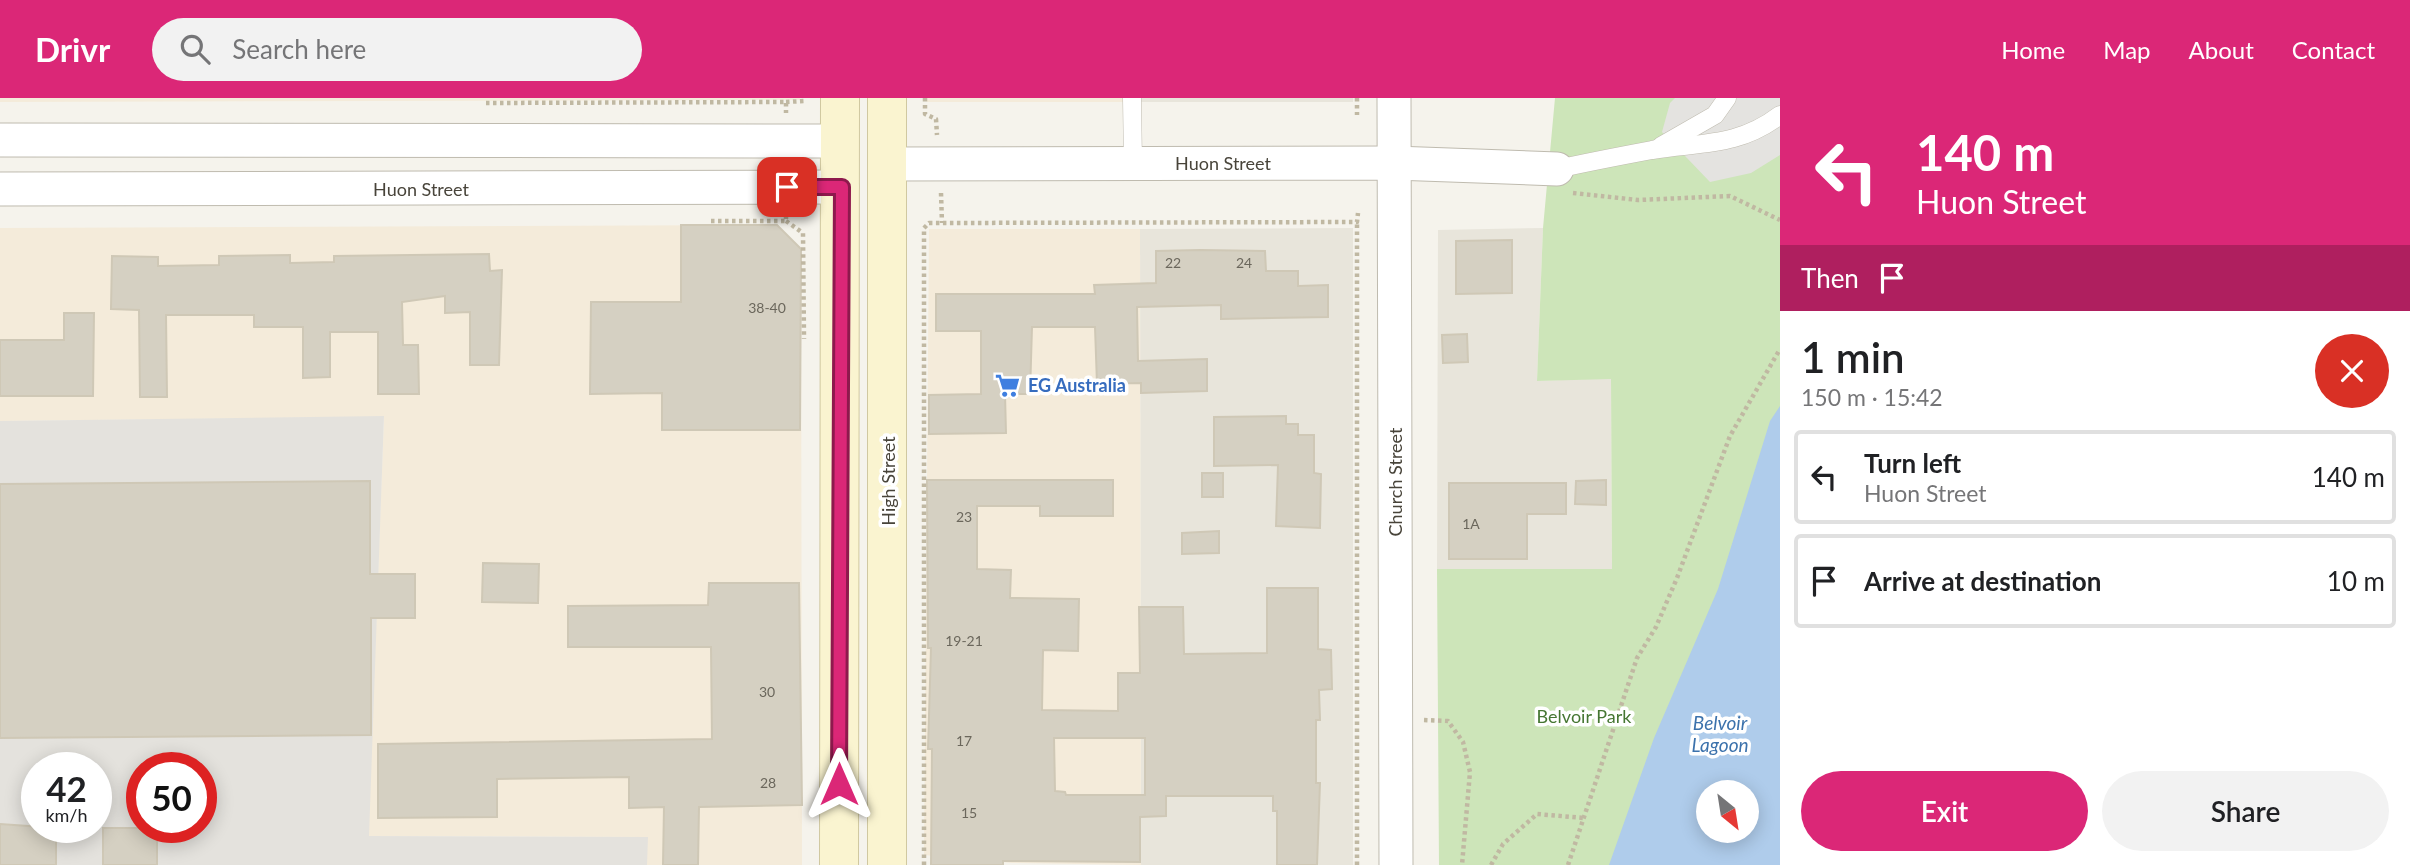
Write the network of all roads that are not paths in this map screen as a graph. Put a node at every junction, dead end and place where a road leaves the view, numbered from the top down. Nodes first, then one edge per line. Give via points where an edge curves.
1 (840, 98) edge
2 (887, 98) edge
3 (1132, 98) edge
4 (1394, 98) edge
5 (1727, 98) edge
6 (1780, 115) edge
7 (0, 140) edge
8 (99, 141) junction
9 (177, 141) junction
10 (840, 141) junction
11 (640, 142) junction
12 (438, 143) junction
13 (1655, 150) junction
14 (889, 163) junction
15 (1133, 163) junction
16 (1394, 163) junction
17 (1560, 180) joint
18 (842, 187) junction
19 (179, 188) junction
20 (640, 188) junction
21 (0, 189) edge
22 (102, 189) junction
23 (440, 189) junction
24 (839, 865) edge
25 (887, 865) edge
26 (1396, 865) edge

1 - 10 main road
2 - 14 main road, High Street
3 - 15 lane
4 - 16 street, Church Street
5 - 13 lane via 1714,115
6 - 13 lane via 1735,140
7 - 8 street
8 - 9 street
8 - 22 street
9 - 12 street
9 - 19 street
10 - 11 street
10 - 14 main road
10 - 18 main road
11 - 12 street
11 - 20 street
12 - 23 street
13 - 17 lane
14 - 15 street, Huon Street
14 - 18 main road
14 - 25 main road, High Street
15 - 16 street, Huon Street
16 - 17 street, Huon Street
16 - 26 street, Church Street
18 - 20 street, Huon Street
18 - 24 main road
19 - 22 street, Huon Street
19 - 23 street, Huon Street
20 - 23 street, Huon Street
21 - 22 street, Huon Street

